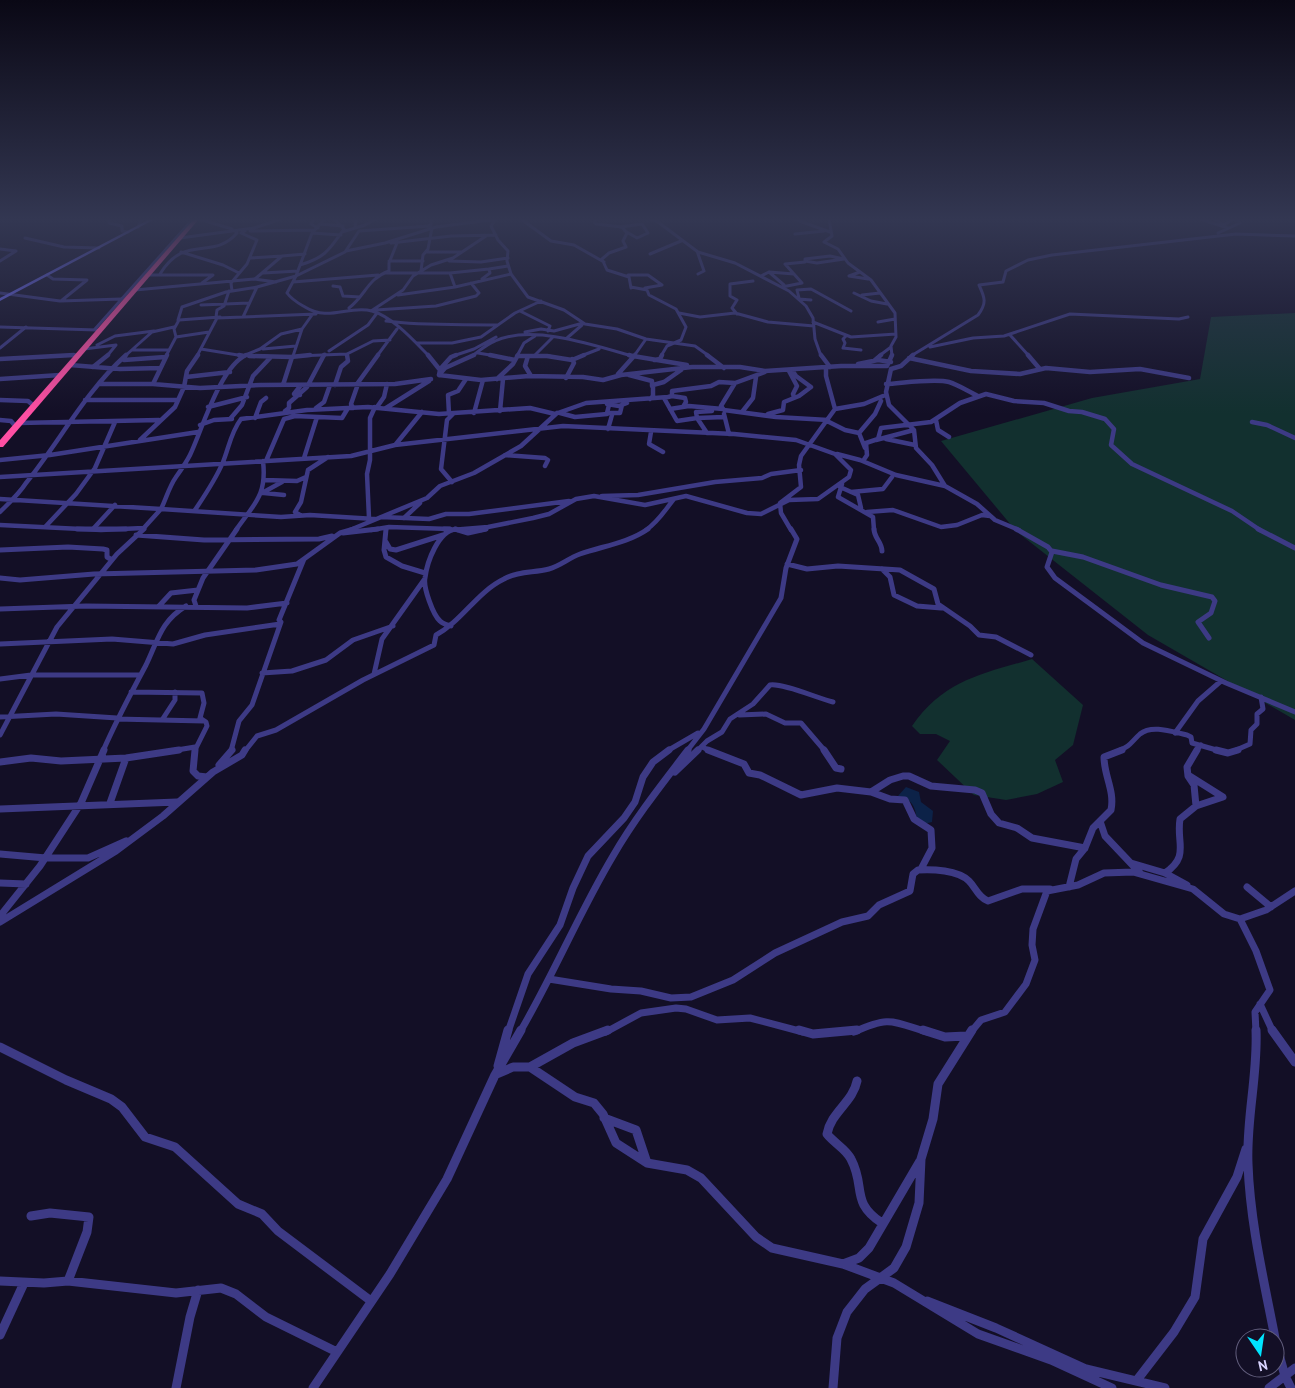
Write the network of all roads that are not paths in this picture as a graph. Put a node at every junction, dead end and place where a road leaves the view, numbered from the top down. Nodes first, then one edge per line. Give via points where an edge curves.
1 (471, 283) edge
2 (31, 284) edge
3 (83, 284) edge
4 (135, 284) edge
5 (140, 284) edge
6 (201, 284) edge
7 (231, 284) edge
8 (270, 284) edge
9 (292, 284) edge
10 (369, 284) edge
11 (409, 284) edge
12 (454, 284) edge
13 (468, 284) edge
14 (517, 284) edge
15 (631, 284) edge
16 (660, 284) edge
17 (732, 284) edge
18 (778, 284) edge
19 (792, 284) edge
20 (873, 284) edge
21 (989, 284) edge
22 (333, 286) dead end
23 (783, 286) joint
24 (258, 287) junction
25 (455, 287) junction
26 (640, 289) junction
27 (135, 290) junction
28 (798, 290) junction
29 (230, 291) junction
30 (854, 292) dead end
31 (0, 293) edge
32 (880, 293) junction
33 (396, 294) junction
34 (860, 295) junction
35 (8, 296) junction
36 (360, 297) junction
37 (121, 299) junction
38 (0, 300) edge
39 (799, 300) junction
40 (811, 300) dead end
41 (62, 301) junction
42 (541, 301) junction
43 (226, 303) junction
44 (249, 303) junction
45 (190, 304) junction
46 (887, 304) junction
47 (345, 311) junction
48 (374, 311) junction
49 (520, 311) junction
50 (851, 311) dead end
51 (312, 314) junction
52 (320, 314) junction
53 (678, 314) junction
54 (737, 314) junction
55 (216, 317) junction
56 (221, 317) junction
57 (243, 317) junction
58 (1188, 317) dead end
59 (895, 319) junction
60 (178, 320) junction
61 (386, 321) junction
62 (878, 322) dead end
63 (583, 324) junction
64 (813, 324) junction
65 (498, 325) junction
66 (28, 326) junction
67 (0, 327) edge
68 (174, 327) junction
69 (302, 329) junction
70 (97, 330) junction
71 (397, 330) junction
72 (154, 331) junction
73 (548, 331) junction
74 (209, 332) junction
75 (896, 334) junction
76 (1010, 334) junction
77 (538, 335) junction
78 (846, 336) junction
79 (176, 338) junction
80 (552, 338) junction
81 (567, 338) junction
82 (646, 339) junction
83 (390, 340) junction
84 (660, 341) junction
85 (418, 343) junction
86 (673, 344) junction
87 (97, 346) junction
88 (296, 346) junction
89 (891, 347) junction
90 (0, 348) edge
91 (84, 349) junction
92 (201, 349) junction
93 (602, 349) junction
94 (923, 349) junction
95 (132, 350) junction
96 (168, 350) junction
97 (258, 350) junction
98 (861, 350) dead end
99 (475, 353) junction
100 (325, 354) junction
101 (347, 354) junction
102 (662, 354) junction
103 (78, 355) junction
104 (245, 356) junction
105 (292, 356) junction
106 (528, 356) junction
107 (534, 356) junction
108 (632, 356) junction
109 (165, 357) junction
110 (270, 358) junction
111 (516, 358) junction
112 (909, 358) junction
113 (0, 359) edge
114 (572, 359) junction
115 (124, 360) junction
116 (654, 360) junction
117 (876, 360) junction
118 (891, 362) junction
119 (70, 365) junction
120 (846, 366) junction
121 (93, 367) junction
122 (695, 367) junction
123 (828, 367) junction
124 (112, 368) junction
125 (160, 368) junction
126 (686, 368) junction
127 (725, 368) junction
128 (744, 368) junction
129 (1039, 368) junction
130 (439, 369) junction
131 (790, 370) junction
132 (767, 371) junction
133 (230, 372) junction
134 (627, 374) junction
135 (60, 375) junction
136 (439, 375) junction
137 (531, 376) junction
138 (617, 376) junction
139 (186, 377) junction
140 (756, 377) junction
141 (566, 378) junction
142 (1189, 378) dead end
143 (0, 379) edge
144 (431, 379) junction
145 (466, 379) junction
146 (497, 379) junction
147 (503, 379) junction
148 (483, 380) junction
149 (736, 382) junction
150 (99, 384) junction
151 (153, 384) junction
152 (358, 384) junction
153 (387, 384) junction
154 (886, 384) junction
155 (250, 385) junction
156 (301, 385) junction
157 (308, 385) junction
158 (333, 385) junction
159 (283, 386) junction
160 (652, 386) junction
161 (184, 387) junction
162 (219, 388) junction
163 (300, 395) junction
164 (672, 396) junction
165 (794, 396) junction
166 (885, 396) junction
167 (978, 396) junction
168 (247, 397) junction
169 (266, 398) dead end
170 (664, 398) junction
171 (650, 399) junction
172 (0, 400) edge
173 (85, 400) junction
174 (178, 400) junction
175 (878, 400) junction
176 (634, 401) junction
177 (721, 402) junction
178 (888, 404) junction
179 (609, 405) junction
180 (622, 405) junction
181 (34, 406) junction
182 (208, 406) junction
183 (376, 407) junction
184 (683, 407) junction
185 (348, 408) junction
186 (354, 408) junction
187 (386, 408) junction
188 (321, 409) junction
189 (670, 409) junction
190 (712, 409) junction
191 (723, 409) junction
192 (835, 409) junction
193 (309, 410) junction
194 (500, 411) junction
195 (422, 412) junction
196 (742, 412) junction
197 (282, 413) junction
198 (474, 413) junction
199 (560, 413) junction
200 (451, 414) junction
201 (609, 414) junction
202 (767, 414) junction
203 (724, 417) junction
204 (230, 418) junction
205 (254, 418) junction
206 (316, 418) junction
207 (697, 418) junction
208 (244, 419) junction
209 (0, 420) edge
210 (160, 420) junction
211 (828, 420) junction
212 (936, 420) junction
213 (70, 421) junction
214 (677, 421) junction
215 (115, 422) junction
216 (1252, 422) dead end
217 (18, 425) junction
218 (200, 425) junction
219 (909, 425) junction
220 (538, 429) junction
221 (608, 429) junction
222 (914, 430) junction
223 (671, 431) junction
224 (198, 432) junction
225 (650, 432) junction
226 (859, 432) junction
227 (707, 433) junction
228 (729, 434) junction
229 (949, 437) dead end
230 (1295, 438) edge
231 (443, 439) junction
232 (883, 439) junction
233 (140, 440) junction
234 (876, 440) junction
235 (808, 443) junction
236 (0, 445) edge
237 (395, 445) junction
238 (915, 445) junction
239 (105, 446) junction
240 (865, 448) junction
241 (370, 450) junction
242 (663, 452) dead end
243 (835, 454) junction
244 (505, 455) junction
245 (45, 457) junction
246 (312, 457) junction
247 (328, 457) junction
248 (304, 458) junction
249 (0, 460) edge
250 (265, 461) junction
251 (862, 461) junction
252 (221, 463) junction
253 (545, 466) dead end
254 (184, 467) junction
255 (309, 468) junction
256 (800, 470) junction
257 (92, 472) junction
258 (33, 474) junction
259 (0, 477) edge
260 (306, 477) junction
261 (892, 477) dead end
262 (265, 480) junction
263 (282, 482) junction
264 (452, 482) junction
265 (841, 485) junction
266 (944, 486) junction
267 (851, 492) junction
268 (262, 493) junction
269 (284, 495) dead end
270 (600, 496) junction
271 (427, 497) junction
272 (678, 497) junction
273 (0, 499) edge
274 (12, 499) junction
275 (574, 500) junction
276 (69, 502) junction
277 (780, 503) junction
278 (115, 505) junction
279 (861, 508) junction
280 (161, 509) junction
281 (195, 510) junction
282 (0, 512) edge
283 (867, 512) junction
284 (249, 514) junction
285 (310, 515) junction
286 (990, 516) junction
287 (369, 518) junction
288 (377, 518) junction
289 (404, 518) junction
290 (0, 524) edge
291 (46, 526) junction
292 (143, 528) junction
293 (386, 528) junction
294 (93, 529) junction
295 (454, 529) junction
296 (340, 533) junction
297 (445, 534) junction
298 (136, 535) junction
299 (230, 541) junction
300 (386, 542) junction
301 (1295, 548) edge
302 (0, 550) edge
303 (882, 551) dead end
304 (1052, 551) junction
305 (304, 559) junction
306 (112, 560) junction
307 (787, 564) junction
308 (882, 570) junction
309 (210, 571) junction
310 (425, 573) junction
311 (102, 574) junction
312 (0, 578) edge
313 (424, 580) junction
314 (198, 590) junction
315 (287, 603) junction
316 (74, 606) junction
317 (159, 606) junction
318 (186, 606) junction
319 (196, 606) junction
320 (942, 608) junction
321 (0, 609) edge
322 (280, 624) junction
323 (393, 626) junction
324 (451, 626) junction
325 (1209, 638) dead end
326 (50, 643) junction
327 (154, 643) junction
328 (0, 644) edge
329 (1031, 655) dead end
330 (262, 673) junction
331 (140, 674) junction
332 (374, 674) junction
333 (31, 675) junction
334 (0, 680) edge
335 (1221, 681) junction
336 (131, 692) junction
337 (175, 692) junction
338 (1261, 696) junction
339 (833, 702) dead end
340 (1295, 712) edge
341 (737, 715) junction
342 (0, 717) edge
343 (9, 717) junction
344 (117, 719) junction
345 (162, 720) junction
346 (205, 721) junction
347 (704, 729) junction
348 (1176, 733) junction
349 (0, 735) edge
350 (1201, 745) junction
351 (702, 747) junction
352 (196, 748) junction
353 (126, 758) junction
354 (99, 759) junction
355 (0, 762) edge
356 (841, 769) dead end
357 (213, 772) junction
358 (1188, 774) junction
359 (669, 776) junction
360 (207, 777) junction
361 (871, 792) junction
362 (178, 802) junction
363 (110, 803) junction
364 (80, 805) junction
365 (1196, 806) junction
366 (0, 810) edge
367 (1100, 821) junction
368 (131, 840) junction
369 (1085, 848) junction
370 (0, 854) edge
371 (46, 858) junction
372 (1131, 863) junction
373 (920, 869) junction
374 (1165, 873) junction
375 (1141, 874) junction
376 (0, 883) edge
377 (26, 884) junction
378 (1068, 887) junction
379 (1247, 887) dead end
380 (1052, 889) junction
381 (1193, 889) junction
382 (1295, 891) edge
383 (1271, 907) junction
384 (3, 908) edge
385 (0, 916) edge
386 (1240, 919) junction
387 (0, 922) edge
388 (549, 979) junction
389 (1260, 1004) junction
390 (966, 1036) junction
391 (0, 1047) edge
392 (1295, 1062) edge
393 (530, 1067) junction
394 (496, 1075) junction
395 (857, 1081) dead end
396 (604, 1118) junction
397 (1248, 1142) junction
398 (921, 1159) junction
399 (647, 1163) junction
400 (31, 1216) dead end
401 (882, 1222) junction
402 (843, 1264) junction
403 (878, 1278) junction
404 (0, 1281) edge
405 (68, 1281) junction
406 (24, 1283) junction
407 (198, 1290) junction
408 (923, 1300) junction
409 (371, 1301) junction
410 (1273, 1328) edge
411 (0, 1335) edge
412 (336, 1352) junction
413 (1295, 1368) edge
414 (1285, 1376) junction
415 (1282, 1378) edge
416 (1137, 1380) junction
417 (176, 1388) edge
418 (313, 1388) edge
419 (833, 1388) edge
420 (1112, 1388) edge
421 (1165, 1388) edge
422 (1269, 1388) edge
423 (1286, 1388) edge
424 (1291, 1388) edge

1 - 48 street via 479,293 476,296 436,306
2 - 35 street
3 - 41 street
4 - 37 street
5 - 27 highway
6 - 27 street
7 - 29 street
8 - 24 street
9 - 52 street via 287,291 289,296
10 - 36 street
11 - 33 street
12 - 25 street
13 - 25 street
14 - 42 street via 524,295
15 - 26 street
16 - 26 street
17 - 54 street via 730,296 737,300 732,308
18 - 23 street
19 - 28 street
20 - 32 street
21 - 94 street via 979,285 985,296 984,307 974,319
22 - 36 street via 340,287 343,296
23 - 39 street
24 - 29 street
24 - 44 street
25 - 33 street
26 - 53 street via 647,290 649,296 676,309
27 - 70 highway
28 - 39 street
28 - 50 street via 811,289
29 - 43 street
29 - 45 street
30 - 34 street
31 - 35 street
32 - 34 street
32 - 46 street
33 - 48 street
34 - 46 street
35 - 38 street
35 - 41 street
36 - 47 street
37 - 41 street
37 - 70 street
39 - 40 street
39 - 64 street via 806,306
42 - 49 street
42 - 63 street via 564,310
43 - 44 street
43 - 45 street
43 - 55 street via 216,310
44 - 57 street
45 - 60 street via 182,307
46 - 59 street via 895,312
47 - 48 street
47 - 52 street
48 - 61 street
48 - 100 street via 373,320 364,329
49 - 65 street
49 - 73 street via 550,326
51 - 52 street
51 - 57 street
51 - 69 street
53 - 54 street via 695,319 713,314
53 - 86 street via 686,331 681,340
54 - 64 street via 768,322
55 - 56 street
55 - 60 street
56 - 57 street
56 - 74 street via 216,319
58 - 76 street via 1076,313
59 - 62 street
59 - 75 street
60 - 68 street
61 - 65 street
61 - 71 street
63 - 73 street
63 - 81 street
63 - 82 street via 617,329
64 - 78 street via 823,323
64 - 123 street via 822,359
65 - 85 street via 485,336 469,340 448,344
66 - 67 street
66 - 70 street
66 - 90 street
68 - 72 street
68 - 79 street
69 - 88 street
69 - 97 street via 282,334
70 - 91 highway
71 - 83 street
71 - 85 street
72 - 87 street via 132,331 103,340
72 - 95 street
73 - 130 street via 539,329 496,336 474,350 451,357
74 - 79 street
74 - 92 street
75 - 78 street
75 - 89 street
76 - 94 street
76 - 129 street
77 - 80 street
77 - 99 street via 504,337
77 - 111 street via 527,340
78 - 98 street via 843,348
79 - 96 street
80 - 81 street
80 - 107 street
81 - 93 street
82 - 84 street
82 - 108 street
83 - 101 street via 373,341
83 - 152 street
84 - 86 street
84 - 102 street
85 - 130 street
86 - 102 street via 667,346
86 - 127 street via 695,346
87 - 91 street
87 - 121 street via 116,345
88 - 97 street
88 - 105 street
89 - 117 street
89 - 118 street
91 - 103 highway
92 - 104 street
92 - 139 street
93 - 108 street
93 - 114 street
94 - 112 street
95 - 96 street
95 - 115 street
96 - 109 street
97 - 104 street
99 - 111 street
99 - 136 street via 445,368
100 - 101 street
100 - 105 street
100 - 157 street
101 - 158 street via 348,361
102 - 116 street via 660,359
103 - 113 street
103 - 119 highway
104 - 110 street
104 - 133 street
105 - 110 street
105 - 159 street
106 - 107 street
106 - 111 street
106 - 137 street via 525,366
107 - 114 street
108 - 116 street
108 - 138 street via 628,366
109 - 115 street
109 - 125 street
110 - 155 street via 255,374
111 - 146 street
112 - 129 street via 969,370 1020,374
112 - 154 street via 901,366 891,369
114 - 141 street via 574,363
115 - 124 street
116 - 122 street
117 - 118 street
117 - 120 street
118 - 120 street via 884,367
119 - 121 street
119 - 135 highway
120 - 123 street
121 - 124 street
122 - 126 street
122 - 127 street
123 - 131 street
123 - 192 street via 826,376
124 - 125 street
124 - 150 street
125 - 151 street
126 - 134 street
126 - 160 street
127 - 128 street
128 - 132 street
128 - 149 street
129 - 142 street via 1090,372 1140,369
130 - 136 street
131 - 132 street
131 - 165 street via 797,386
131 - 165 street via 812,386
132 - 140 street
133 - 139 street
133 - 162 street
134 - 138 street
134 - 160 street via 652,381
135 - 143 street
135 - 181 highway
136 - 144 street
136 - 145 street
137 - 141 street
137 - 147 street
138 - 141 street via 603,380 583,376
139 - 161 street
140 - 149 street
140 - 196 street via 752,398
144 - 153 street
144 - 187 street
145 - 148 street
145 - 200 street via 458,391 448,395
146 - 147 street
146 - 148 street
147 - 194 street
148 - 198 street
149 - 164 street via 672,391
149 - 177 street
150 - 151 street
150 - 173 street
151 - 161 street
152 - 153 street
152 - 158 street
152 - 186 street via 351,404
153 - 183 street via 384,397
154 - 166 street
154 - 167 street via 944,381 957,384
155 - 159 street
155 - 162 street
155 - 168 street
156 - 157 street
156 - 159 street
156 - 163 street via 294,394
157 - 158 street
157 - 163 street
158 - 193 street via 322,406
160 - 171 street via 653,396
161 - 162 street
161 - 174 street
162 - 182 street
163 - 197 street
164 - 170 street
164 - 184 street via 685,398
165 - 202 street via 784,402 783,410
166 - 175 street
166 - 178 street
167 - 212 street via 951,408
167 - 301 street via 986,394 1014,401 1044,402 1105,419 1114,429 1111,445 1132,464 1232,511
168 - 182 street
168 - 204 street via 238,413
169 - 205 street
170 - 171 street
170 - 189 street
171 - 176 street
172 - 181 street via 28,401
173 - 174 street
173 - 213 street
174 - 210 street
175 - 178 street
175 - 192 street
175 - 226 street via 879,408
176 - 180 street
176 - 199 street via 586,403
177 - 190 street
177 - 191 street
178 - 219 street
179 - 180 street
179 - 199 street via 584,406
179 - 201 street
180 - 201 street via 620,412
181 - 217 highway
182 - 218 street
183 - 186 street
183 - 187 street
183 - 241 street via 370,418
184 - 189 street
184 - 190 street
185 - 186 street
185 - 188 street
185 - 206 street via 342,418
187 - 195 street
188 - 193 street
188 - 206 street
189 - 214 street
190 - 191 street
190 - 207 street via 696,412
191 - 196 street
191 - 203 street
192 - 211 street
193 - 197 street
194 - 198 street
194 - 199 street via 530,408
195 - 200 street
195 - 237 street
196 - 202 street
197 - 205 street
198 - 200 street
199 - 201 street via 574,417
199 - 220 street
200 - 231 street
201 - 221 street
202 - 211 street
203 - 207 street
203 - 228 street
204 - 208 street
204 - 218 street
205 - 208 street
206 - 248 street
206 - 250 street via 291,416 283,420
207 - 214 street
207 - 227 street
208 - 252 street via 239,421 238,429 228,441 229,448
209 - 217 street
210 - 215 street
210 - 233 street
211 - 226 street via 846,430
211 - 235 street
212 - 219 street via 918,426
212 - 229 street via 938,430
213 - 215 street
213 - 217 street
213 - 245 street
214 - 223 street
215 - 239 street
216 - 230 street
217 - 236 highway
218 - 224 street
219 - 222 street
219 - 234 street via 883,427
220 - 221 street via 562,426
220 - 231 street
220 - 244 street via 529,441
221 - 225 street
222 - 232 street
222 - 238 street
223 - 225 street
223 - 227 street
224 - 233 street
224 - 254 street
225 - 242 street via 649,444
226 - 240 street
227 - 228 street
228 - 235 street
231 - 237 street
231 - 264 street via 441,472
232 - 234 street
232 - 238 street
233 - 239 street
234 - 240 street via 866,444
235 - 243 street
235 - 256 street via 799,461
237 - 241 street
238 - 266 street
239 - 245 street
239 - 257 street
240 - 251 street via 866,455
241 - 247 street via 357,455
241 - 287 street via 367,474
243 - 251 street
243 - 265 street via 851,470
244 - 253 street via 545,458 548,460
244 - 264 street
245 - 249 street
245 - 258 street
246 - 247 street
246 - 248 street
246 - 255 street
247 - 255 street
248 - 250 street
250 - 252 street
250 - 262 street
251 - 266 street via 896,475
252 - 254 street
252 - 281 street via 212,486
254 - 257 street
254 - 280 street via 175,478
255 - 260 street
256 - 270 street via 634,496
256 - 277 street via 801,487
257 - 258 street
257 - 276 street
258 - 259 street
258 - 274 street
260 - 263 street
260 - 285 street via 301,502 294,512
261 - 267 street via 883,489
262 - 263 street
262 - 268 street
263 - 268 street
264 - 271 street via 437,487
265 - 267 street
265 - 277 street via 818,499 793,499
265 - 279 street via 840,498
266 - 286 street via 977,504
267 - 279 street via 860,497
268 - 269 street
268 - 284 street
270 - 272 street via 638,505
270 - 275 street
271 - 288 street
271 - 289 street
272 - 277 street via 693,497 751,514 766,513
272 - 324 street via 666,507 655,524 637,537 580,554 550,568 519,572 503,579 482,594
273 - 274 street
274 - 276 street
274 - 282 street
275 - 289 street via 447,514 430,519
275 - 295 street via 544,515 488,527 480,532
276 - 278 street
276 - 291 street
277 - 307 street via 781,513 797,539
278 - 280 street
278 - 294 street
279 - 283 street
280 - 281 street
280 - 292 street
281 - 284 street
283 - 286 street via 894,510 941,527 957,525 982,515
283 - 303 street via 875,521 874,535 882,544
284 - 285 street
284 - 299 street
285 - 287 street
286 - 304 street
287 - 288 street
288 - 289 street
288 - 296 street via 366,526
290 - 291 street
291 - 294 street
292 - 294 street
292 - 298 street
293 - 295 street
293 - 296 street
293 - 300 street
295 - 297 street
296 - 299 street via 318,539
296 - 305 street
297 - 300 street via 396,550 390,549
297 - 310 street via 432,553
298 - 299 street via 175,540
298 - 306 street
299 - 309 street
300 - 310 street via 386,557
302 - 306 street via 103,549
304 - 325 street via 1083,557 1177,590 1212,597 1211,613 1198,622
304 - 335 street via 1045,565 1064,586 1143,644
305 - 309 street via 294,564 257,570
305 - 315 street
306 - 311 street
307 - 308 street via 807,569 838,566
307 - 347 street via 782,577 782,596 776,609
308 - 320 street via 900,570 928,584 936,591 936,600
308 - 320 street via 890,577 894,595 917,606
309 - 311 street
309 - 314 street
310 - 313 street
311 - 312 street via 20,580
311 - 316 street
313 - 323 street
313 - 324 street via 431,608 442,622
314 - 317 street via 171,593
314 - 319 street via 194,600
315 - 319 street via 248,608
315 - 322 street
316 - 317 street
316 - 321 street
316 - 326 street via 57,627
317 - 318 street
318 - 319 street
318 - 327 street via 174,613
320 - 329 street via 979,635 996,637
322 - 327 street via 205,634 173,644
322 - 330 street
323 - 330 street via 353,640 326,660 292,672
323 - 332 street via 381,642
324 - 332 street via 436,635 435,643 429,648
326 - 327 street via 112,639
326 - 328 street
326 - 333 street
327 - 331 street
330 - 357 street via 252,705 239,721 231,752
331 - 333 street
331 - 336 street
332 - 357 street via 306,714 257,736 242,755
333 - 334 street
333 - 343 street
335 - 338 street
335 - 348 street via 1198,701
336 - 337 street
336 - 344 street
337 - 345 street via 174,703
337 - 346 street via 202,693 204,703 200,718
338 - 340 street
338 - 350 street via 1263,709 1257,714 1257,724 1251,730 1248,746 1228,753
339 - 341 street via 773,684
341 - 351 street
341 - 356 street via 766,714 783,722 801,723 818,740 836,768
342 - 343 street
343 - 344 street via 56,714
343 - 349 street
344 - 345 street
344 - 354 street
345 - 346 street
346 - 352 street via 206,730
347 - 359 street
347 - 394 street via 653,762 624,818 588,856 560,925 528,974 512,1016
348 - 350 street via 1190,736 1191,743
348 - 367 street via 1148,730 1139,735 1136,744 1104,757 1104,772 1113,801 1111,810
350 - 358 street via 1187,767
351 - 359 street
351 - 361 street via 743,763 750,773 801,795 837,788
352 - 353 street
352 - 360 street via 193,771 198,776
353 - 354 street
353 - 363 street
354 - 355 street via 31,758
354 - 364 street
357 - 360 street
358 - 365 street via 1194,786
358 - 365 street via 1223,797
359 - 388 street via 636,818 612,857
360 - 362 street
361 - 369 street via 903,776 932,786 975,790 982,793 991,814 999,823 1017,828 1032,838
361 - 373 street via 905,800 914,820 929,828 932,846 926,863
362 - 363 street
362 - 368 street
363 - 364 street
364 - 366 street
364 - 371 street
365 - 374 street via 1179,821 1180,856 1177,864
367 - 369 street via 1093,828
367 - 372 street via 1105,836
368 - 371 street via 90,858
368 - 387 street
369 - 378 street via 1076,859
370 - 371 street
371 - 377 street
372 - 374 street
372 - 375 street
373 - 380 street via 964,877 980,897 988,901 1022,889
373 - 388 street via 914,873 910,891 879,905 868,916 842,922 775,953 733,980 696,995 670,998
374 - 381 street
375 - 378 street via 1104,873
375 - 381 street
376 - 377 street
377 - 384 street
378 - 380 street
379 - 383 street
380 - 390 street via 1046,892 1035,923 1032,945 1035,960 1019,996 1006,1012 981,1020
381 - 386 street via 1224,914
382 - 383 street
383 - 386 street
384 - 385 street
386 - 389 street via 1270,990
388 - 394 street
389 - 392 street via 1272,1030
389 - 397 street via 1255,1012 1257,1054
390 - 393 street via 945,1037 889,1020 853,1032 813,1034 750,1018 717,1020 676,1008 641,1013 599,1035 573,1043
390 - 398 street via 938,1084
391 - 409 street via 122,1107 145,1137 175,1147 238,1204 262,1214 278,1231
393 - 394 street via 513,1067
393 - 396 street via 575,1097 594,1103
394 - 409 street via 447,1179
395 - 401 street via 854,1093 832,1118 827,1134 850,1158 858,1180 862,1207 871,1217
396 - 399 street via 616,1143
396 - 399 street via 636,1130
397 - 410 street via 1253,1216
397 - 416 street via 1237,1177 1203,1239 1195,1297 1174,1332
398 - 401 street
398 - 403 street via 921,1189 909,1240 897,1264
399 - 402 street via 687,1170 701,1178 756,1237 772,1248
400 - 405 street via 50,1213 89,1217 87,1232
401 - 402 street via 864,1254
402 - 403 street
403 - 408 street
403 - 419 street via 854,1301 839,1330
404 - 406 street
405 - 406 street
405 - 407 street via 176,1293
406 - 411 street
407 - 412 street via 214,1288 236,1294 266,1317
407 - 417 street
408 - 416 street via 996,1328 1086,1369
408 - 420 street via 978,1334 1043,1357
409 - 412 street
412 - 418 street
413 - 414 street
414 - 423 street
414 - 424 street
415 - 422 street
416 - 421 street

